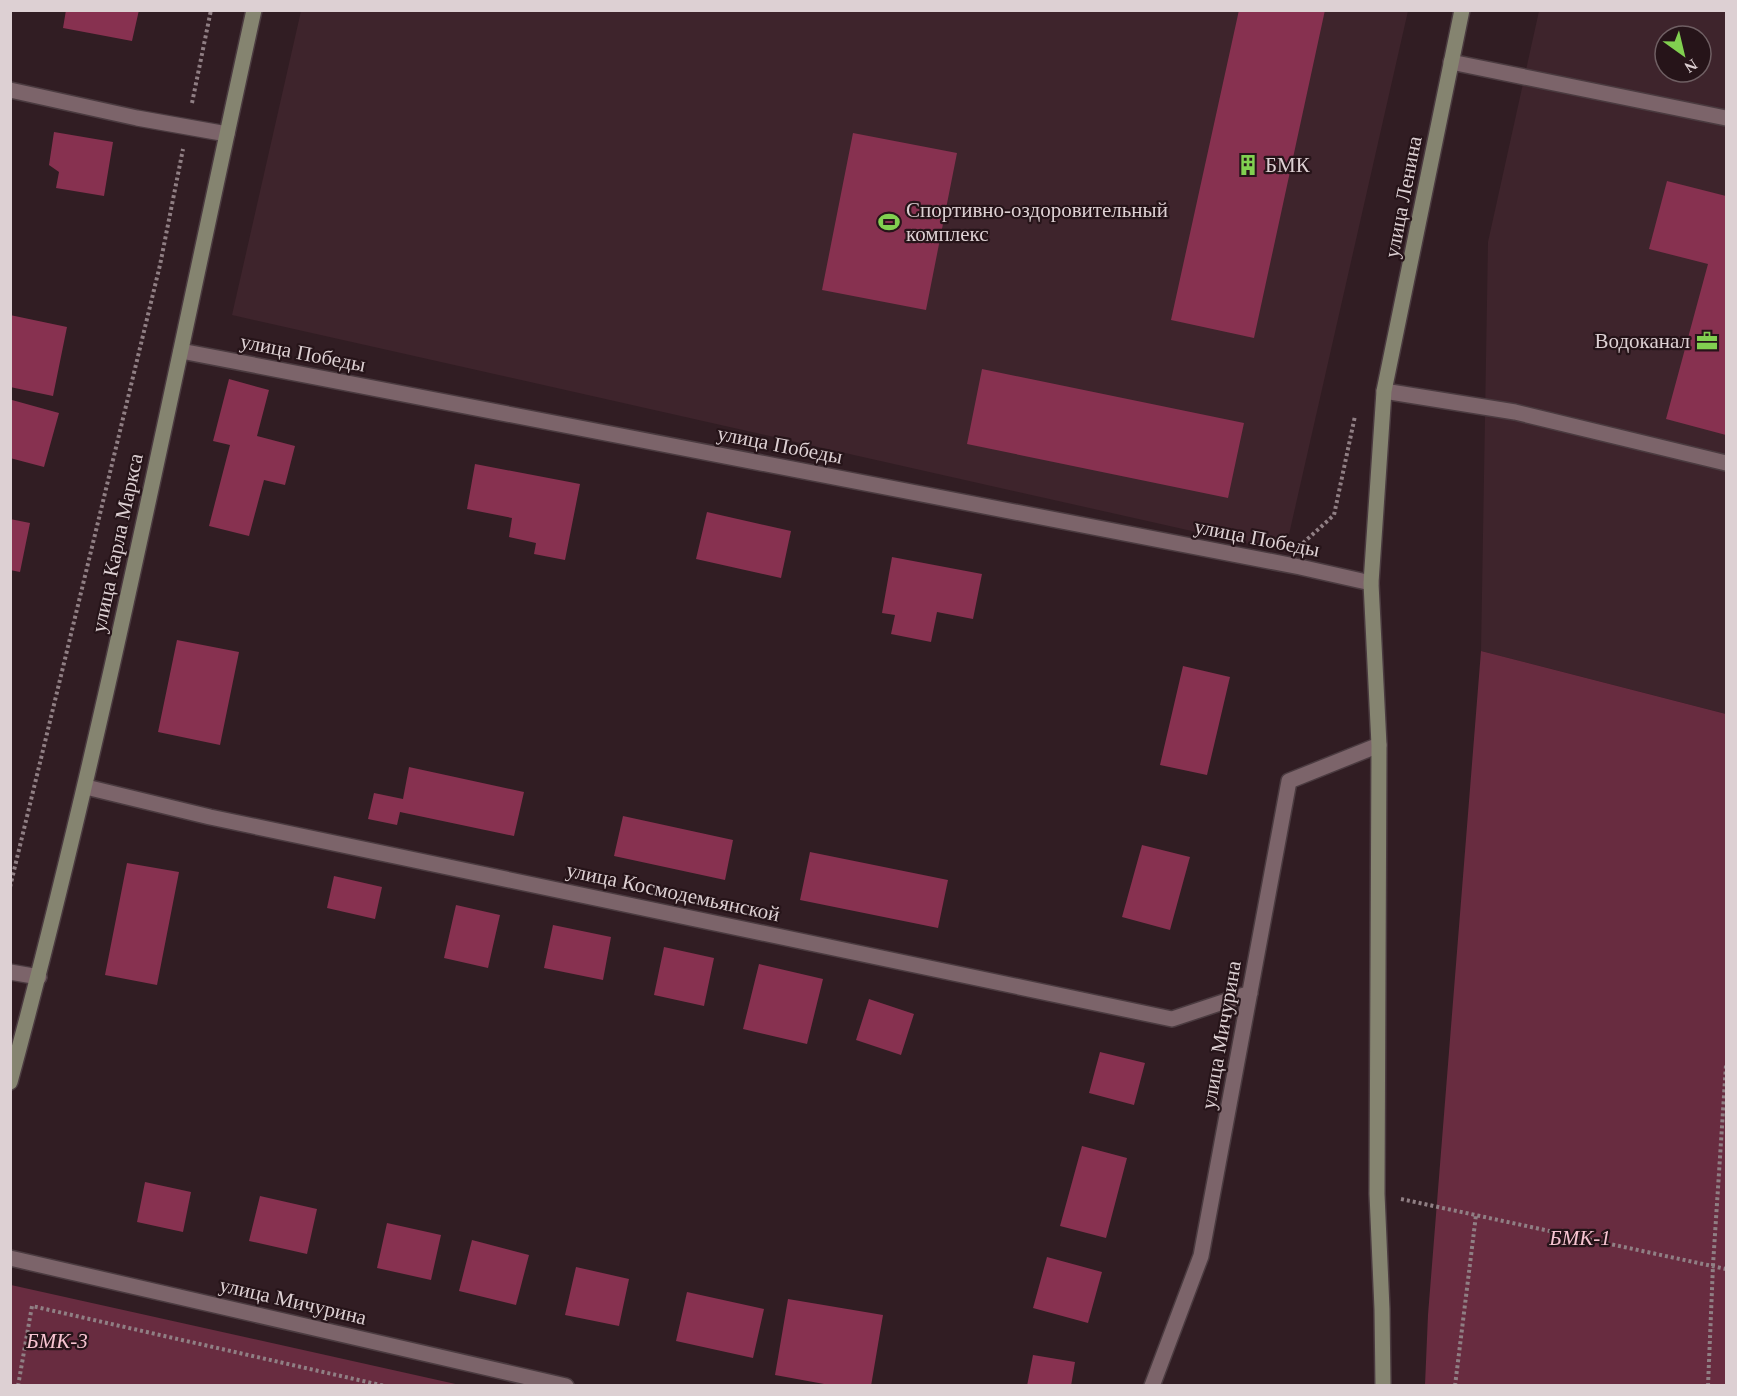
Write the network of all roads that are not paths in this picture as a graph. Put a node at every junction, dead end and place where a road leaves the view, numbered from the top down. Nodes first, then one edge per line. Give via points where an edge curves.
1 (254, 10) edge
2 (1462, 10) edge
3 (1451, 62) junction
4 (10, 90) edge
5 (1726, 118) edge
6 (226, 135) junction
7 (181, 351) junction
8 (1384, 391) junction
9 (1726, 463) edge
10 (1371, 583) junction
11 (1379, 745) junction
12 (86, 787) junction
13 (10, 972) edge
14 (39, 977) junction
15 (1250, 993) junction
16 (10, 1082) edge
17 (10, 1258) edge
18 (566, 1386) edge
19 (1152, 1386) edge
20 (1383, 1386) edge

1 - 6 main road, улица Карла Маркса
2 - 3 main road, улица Ленина
3 - 5 street
3 - 8 main road, улица Ленина
4 - 6 street
6 - 7 main road, улица Карла Маркса
7 - 10 street, улица Победы
7 - 12 main road, улица Карла Маркса
8 - 9 street via 1515,412
8 - 10 main road, улица Ленина
10 - 11 main road, улица Ленина
11 - 15 street, улица Мичурина via 1289,782
11 - 20 main road, улица Ленина via 1377,1194
12 - 14 main road, улица Карла Маркса
12 - 15 street, улица Космодемьянской via 233,822 1172,1019
13 - 14 street
14 - 16 main road, улица Карла Маркса
15 - 19 street, улица Мичурина via 1201,1256
17 - 18 street, улица Мичурина

